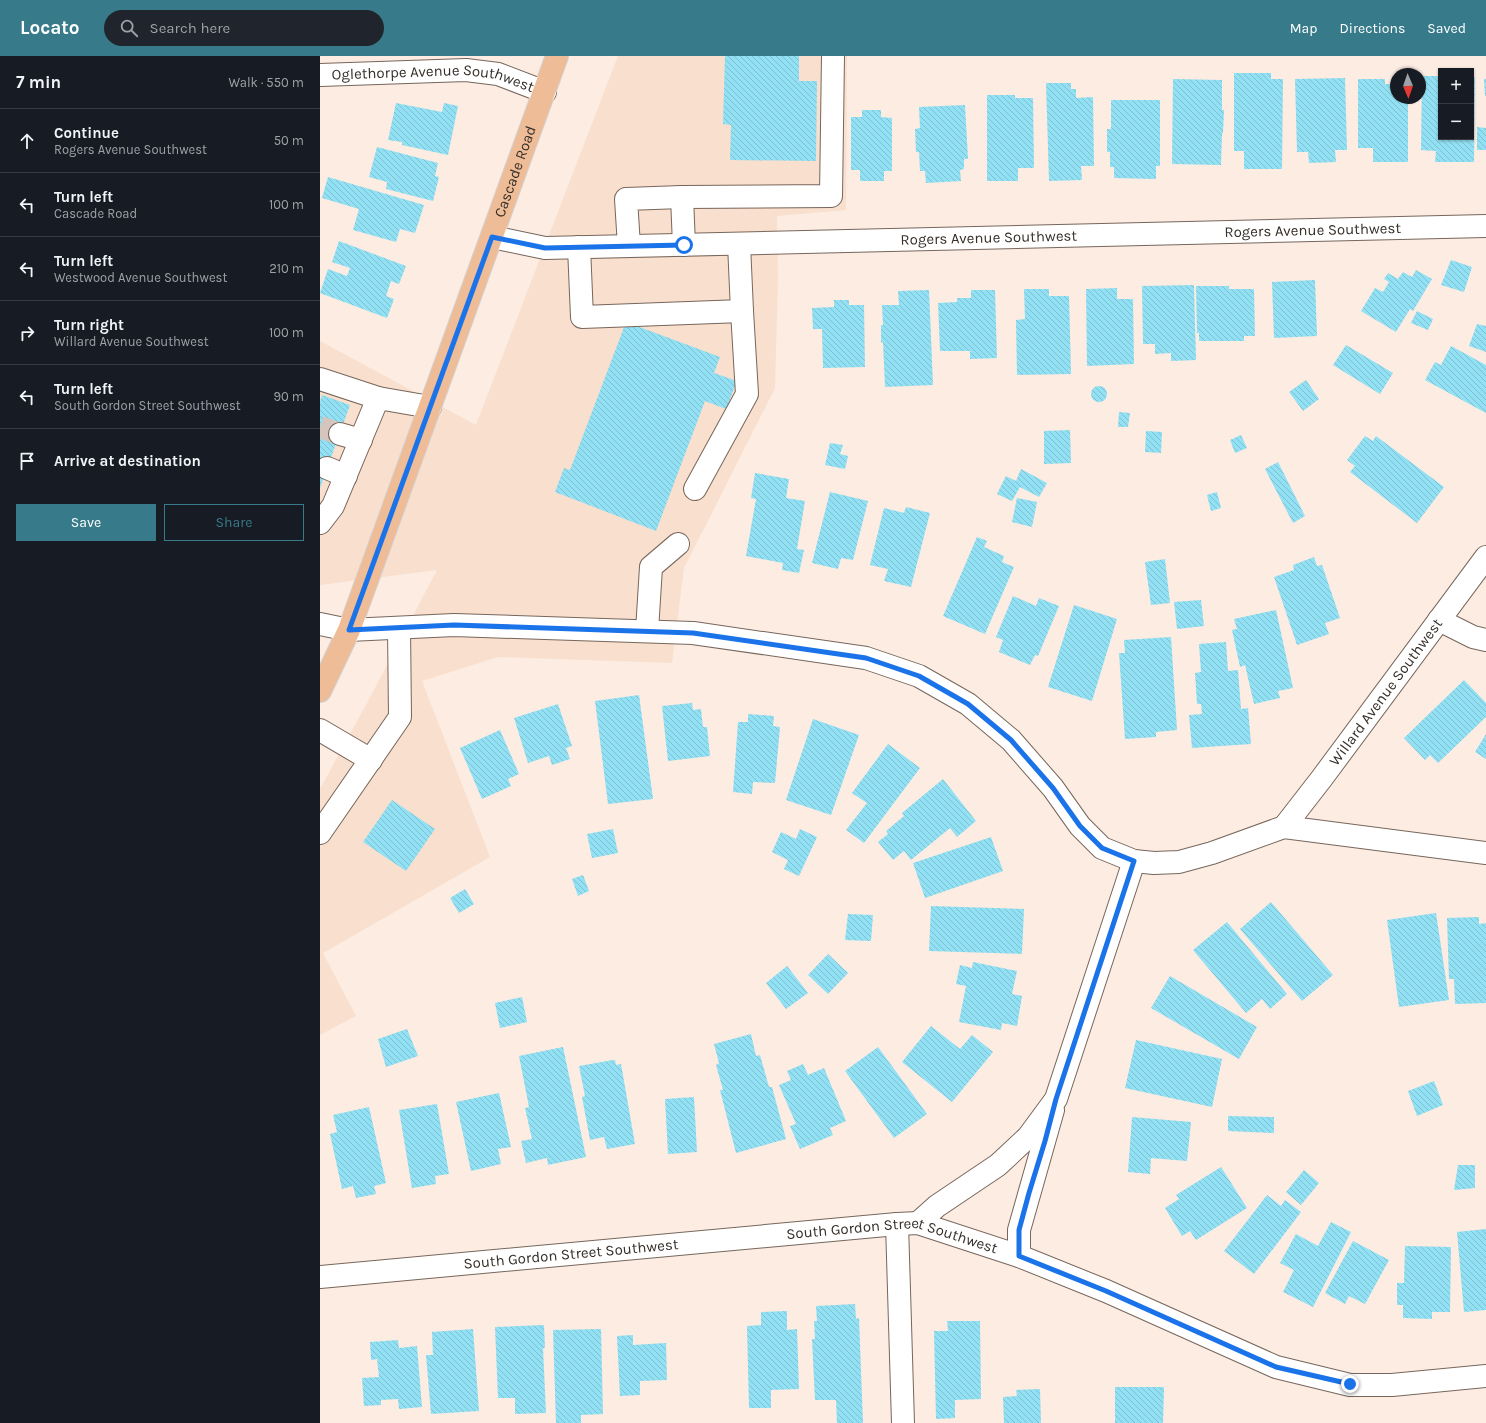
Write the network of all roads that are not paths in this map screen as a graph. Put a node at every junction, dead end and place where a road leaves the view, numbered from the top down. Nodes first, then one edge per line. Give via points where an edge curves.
1 (557, 56) edge
2 (833, 56) edge
3 (320, 75) edge
4 (544, 92) junction
5 (682, 197) junction
6 (1486, 226) edge
7 (492, 237) junction
8 (739, 244) junction
9 (684, 245) junction
10 (629, 246) junction
11 (579, 247) junction
12 (742, 311) junction
13 (320, 379) edge
14 (378, 398) junction
15 (430, 407) junction
16 (340, 434) tunnel mouth
17 (361, 440) junction
18 (695, 488) dead end
19 (327, 504) edge
20 (320, 523) edge
21 (678, 544) dead end
22 (1486, 557) edge
23 (1439, 620) junction
24 (320, 624) edge
25 (399, 628) junction
26 (349, 630) junction
27 (647, 631) junction
28 (1486, 640) edge
29 (320, 691) edge
30 (320, 730) edge
31 (371, 760) junction
32 (1284, 826) junction
33 (320, 833) edge
34 (1486, 853) edge
35 (1134, 861) junction
36 (1056, 1099) junction
37 (897, 1224) junction
38 (918, 1224) junction
39 (1019, 1256) junction
40 (320, 1277) edge
41 (1486, 1376) edge
42 (903, 1423) edge

1 - 4 main road, Cascade Road
2 - 5 street via 831,196
3 - 4 street, Oglethorpe Avenue Southwest via 466,70 498,74
4 - 7 main road, Cascade Road
5 - 9 street
5 - 10 street via 626,199
6 - 8 street, Rogers Avenue Southwest
7 - 11 street, Rogers Avenue Southwest via 545,248
7 - 15 main road, Cascade Road
8 - 9 street, Rogers Avenue Southwest
8 - 12 street
9 - 10 street, Rogers Avenue Southwest
10 - 11 street, Rogers Avenue Southwest
11 - 12 street via 582,317
12 - 18 street via 747,394
13 - 14 street
14 - 15 street
14 - 17 street
15 - 26 main road, Cascade Road
16 - 17 street
17 - 19 street via 337,472
19 - 20 street
21 - 27 street via 651,567
22 - 23 street, Willard Avenue Southwest
23 - 28 street via 1473,637
23 - 32 street, Willard Avenue Southwest
24 - 26 street
25 - 26 street
25 - 27 street via 454,625
25 - 31 street via 400,717
26 - 29 main road, Cascade Road
27 - 35 street via 693,633 866,658 919,676 968,704 1011,740 1053,788 1080,826 1102,848
30 - 31 street
31 - 33 street
32 - 34 street
32 - 35 street via 1212,853 1179,862
35 - 36 street
36 - 38 street via 1028,1137 998,1165 937,1206
36 - 39 street via 1019,1230
37 - 38 street, South Gordon Street Southwest
37 - 40 street, South Gordon Street Southwest
37 - 42 street
38 - 39 street, South Gordon Street Southwest
39 - 41 street, South Gordon Street Southwest via 1106,1291 1276,1367 1350,1384 1392,1385

